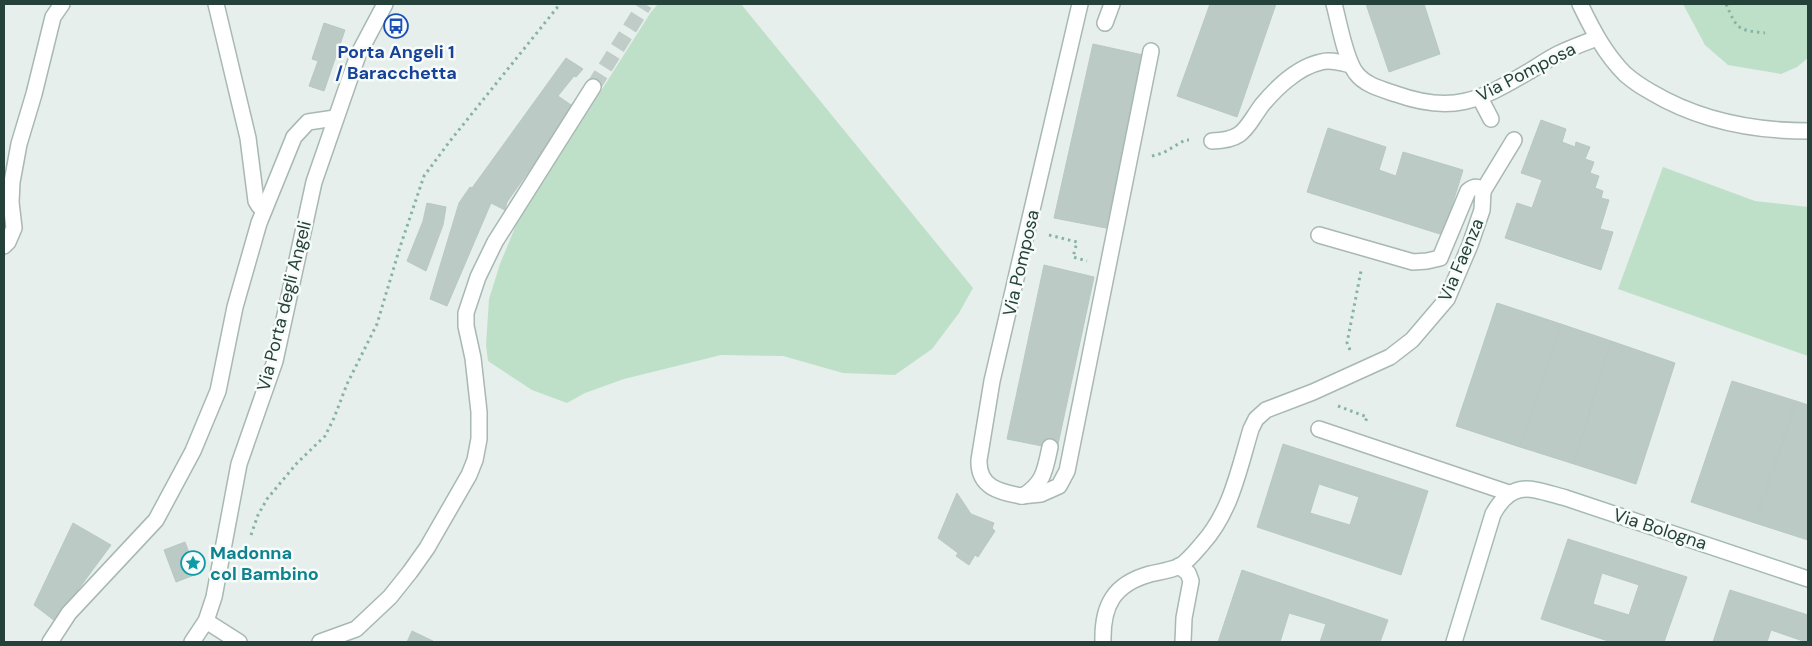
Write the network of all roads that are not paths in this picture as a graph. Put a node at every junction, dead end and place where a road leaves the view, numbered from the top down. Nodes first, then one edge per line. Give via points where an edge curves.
1 (62, 4) edge
2 (216, 4) edge
3 (385, 4) edge
4 (1080, 4) edge
5 (1112, 4) edge
6 (1334, 4) edge
7 (1580, 4) edge
8 (1105, 23) dead end
9 (1597, 38) junction
10 (1151, 50) dead end
11 (1351, 65) junction
12 (593, 87) tunnel mouth
13 (1480, 98) junction
14 (335, 118) junction
15 (1491, 119) dead end
16 (1808, 131) edge
17 (1514, 140) dead end
18 (1212, 141) dead end
19 (1483, 191) junction
20 (264, 210) junction
21 (1319, 236) dead end
22 (4, 246) edge
23 (1319, 429) dead end
24 (1050, 447) dead end
25 (1509, 493) junction
26 (1021, 496) junction
27 (1179, 566) junction
28 (1808, 579) edge
29 (206, 621) junction
30 (50, 642) edge
31 (192, 642) edge
32 (239, 642) edge
33 (320, 642) edge
34 (1103, 642) edge
35 (1184, 642) edge
36 (1454, 642) edge

1 - 22 street via 53,17 19,144 12,182 14,228
2 - 20 street via 248,138 256,202
3 - 14 street, Via Porta degli Angeli via 358,55
4 - 26 street, Via Pomposa via 992,381 978,468 989,485
5 - 8 street
6 - 11 street, Via Pomposa
7 - 9 street
9 - 13 street, Via Pomposa via 1558,54
9 - 16 street via 1626,75 1674,105 1737,125
10 - 26 street via 1067,471 1059,486 1031,496
11 - 13 street, Via Pomposa via 1370,85 1421,102 1456,104
11 - 18 street via 1322,61 1294,75 1262,105 1243,132 1224,141
12 - 33 street via 495,242 478,277 466,313 480,412 478,446 469,475 427,548 390,597 356,629
13 - 15 street
14 - 20 street via 308,122 294,137
14 - 29 street, Via Porta degli Angeli via 314,182 275,361 239,464 223,555
17 - 19 street
19 - 21 street, Via Faenza via 1479,187 1468,191 1440,258 1427,262 1413,262
19 - 27 street, Via Faenza via 1482,210 1470,245 1447,300 1430,321 1390,357 1266,410 1256,419 1227,507 1214,531
20 - 30 street via 235,307 218,391 194,451 156,520 69,613
23 - 25 street, Via Bologna
24 - 26 street via 1042,479
25 - 28 street, Via Bologna via 1535,490 1566,498
25 - 36 street via 1493,514
27 - 34 street, Via Faenza via 1136,578 1122,586 1112,598 1105,617
27 - 35 street via 1188,573 1191,581 1184,618
29 - 31 street, Via Porta degli Angeli
29 - 32 street

